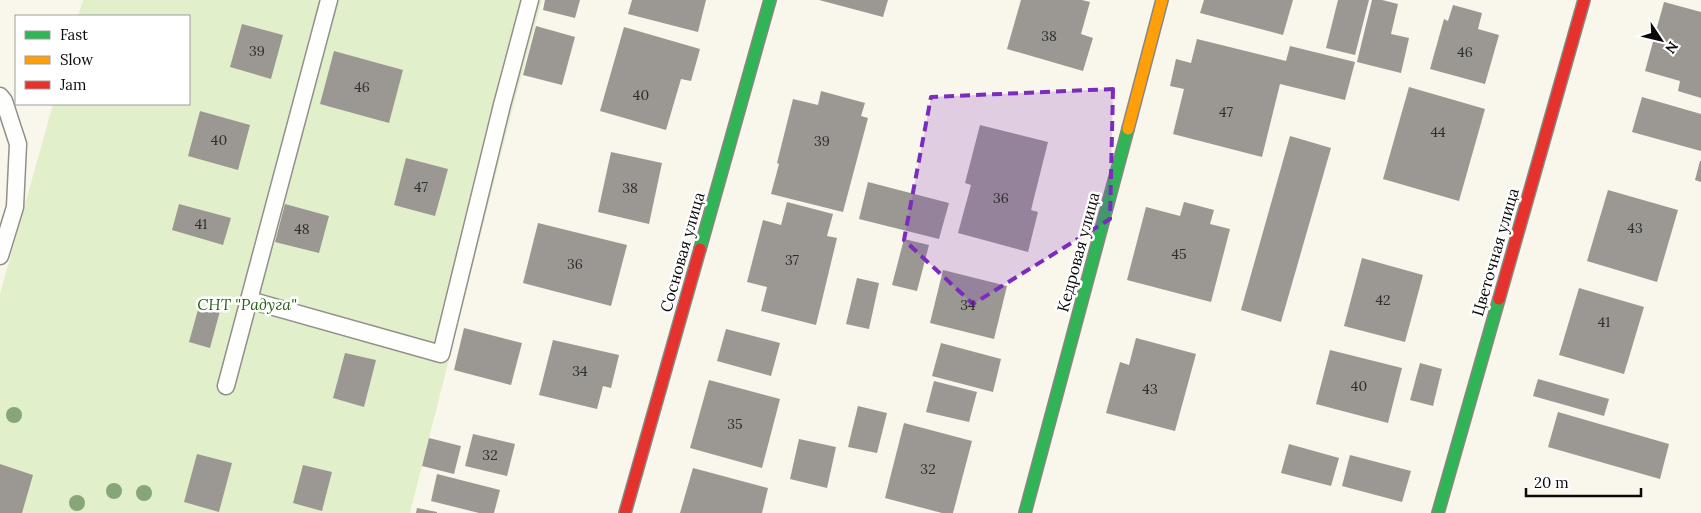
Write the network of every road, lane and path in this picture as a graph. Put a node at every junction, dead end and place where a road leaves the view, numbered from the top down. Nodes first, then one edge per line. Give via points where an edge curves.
1 (329, 0) edge
2 (530, 0) edge
3 (770, 0) edge
4 (1162, 0) edge
5 (1584, 0) edge
6 (0, 96) edge
7 (0, 256) edge
8 (249, 300) junction
9 (226, 386) dead end
10 (625, 513) edge
11 (1025, 513) edge
12 (1438, 513) edge

1 - 8 lane
2 - 8 lane via 442,354
3 - 10 street, Сосновая улица
4 - 11 street, Кедровая улица
5 - 12 street, Цветочная улица
6 - 7 lane via 18,144 15,207
8 - 9 lane

